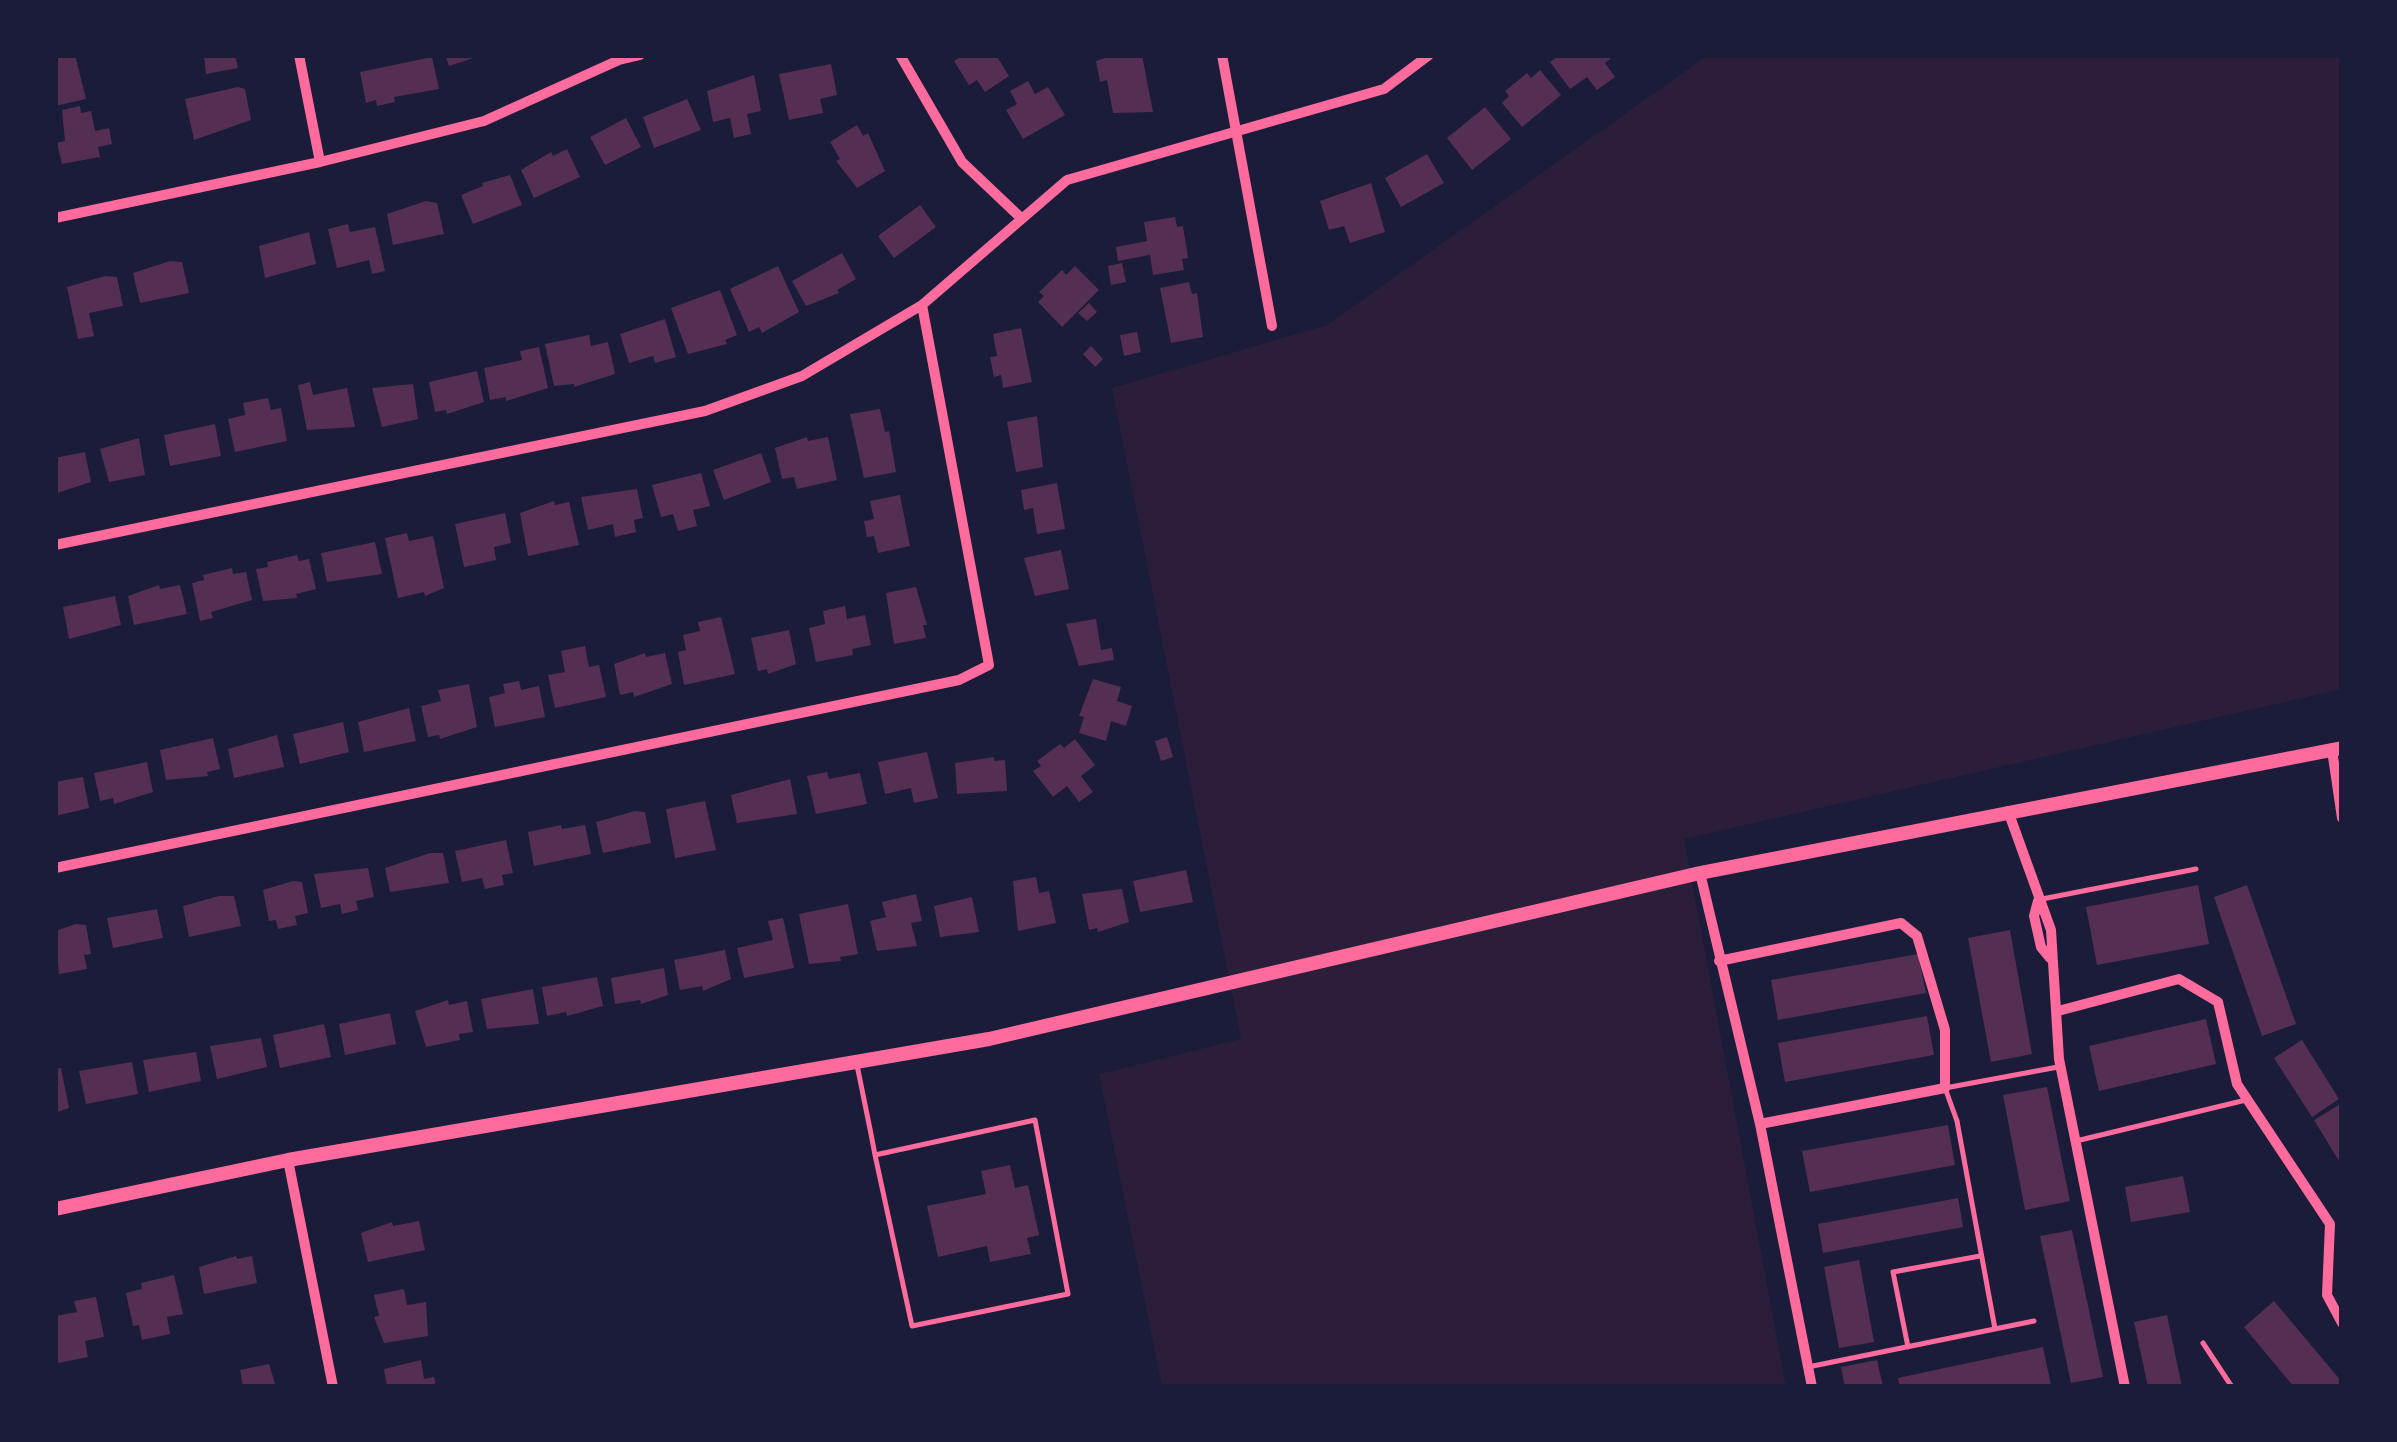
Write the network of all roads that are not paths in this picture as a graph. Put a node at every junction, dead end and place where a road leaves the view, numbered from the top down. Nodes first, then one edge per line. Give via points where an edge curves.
1 (299, 55) edge
2 (640, 55) edge
3 (900, 55) edge
4 (1222, 55) edge
5 (1429, 55) edge
6 (1237, 131) junction
7 (320, 162) junction
8 (55, 218) edge
9 (1021, 218) junction
10 (922, 306) junction
11 (1272, 326) dead end
12 (55, 546) edge
13 (2337, 749) edge
14 (2008, 810) junction
15 (2342, 818) edge
16 (55, 868) edge
17 (2196, 869) dead end
18 (1700, 873) junction
19 (2038, 900) junction
20 (1718, 961) junction
21 (2058, 1011) junction
22 (857, 1062) junction
23 (2061, 1067) junction
24 (1946, 1088) junction
25 (2246, 1100) junction
26 (1760, 1124) junction
27 (2076, 1142) junction
28 (875, 1155) junction
29 (288, 1160) junction
30 (55, 1208) edge
31 (2342, 1216) edge
32 (2330, 1224) junction
33 (1980, 1256) junction
34 (2034, 1321) dead end
35 (2342, 1323) edge
36 (1995, 1329) junction
37 (2202, 1343) dead end
38 (1908, 1347) junction
39 (1808, 1367) junction
40 (333, 1387) edge
41 (1812, 1387) edge
42 (2125, 1387) edge
43 (2232, 1387) edge

1 - 7 street
2 - 7 street via 484,121
3 - 9 street via 962,162
4 - 6 street
5 - 6 street via 1384,90
6 - 9 street via 1067,180
6 - 11 street
7 - 8 street
9 - 10 street
10 - 12 street via 802,376 705,411
10 - 16 street via 989,665 959,680
13 - 14 main road
13 - 15 street
14 - 18 main road
14 - 19 street
17 - 19 lane
18 - 20 street
18 - 22 main road via 989,1040
19 - 21 street via 2051,930
20 - 24 street via 1901,923 1917,936 1945,1030
20 - 26 street
21 - 23 street
21 - 25 street via 2180,979 2218,1002
22 - 28 lane
22 - 29 main road
23 - 24 lane
23 - 27 street
24 - 26 street
24 - 33 lane
25 - 27 lane
25 - 32 street
26 - 39 street
27 - 42 street
28 - 28 lane via 912,1326 1068,1294 1035,1120
29 - 30 main road
29 - 40 street
31 - 32 street
32 - 35 street via 2327,1295
33 - 36 lane
33 - 38 lane via 1893,1272
34 - 36 lane
36 - 38 lane
37 - 43 lane
38 - 39 lane
39 - 41 street

